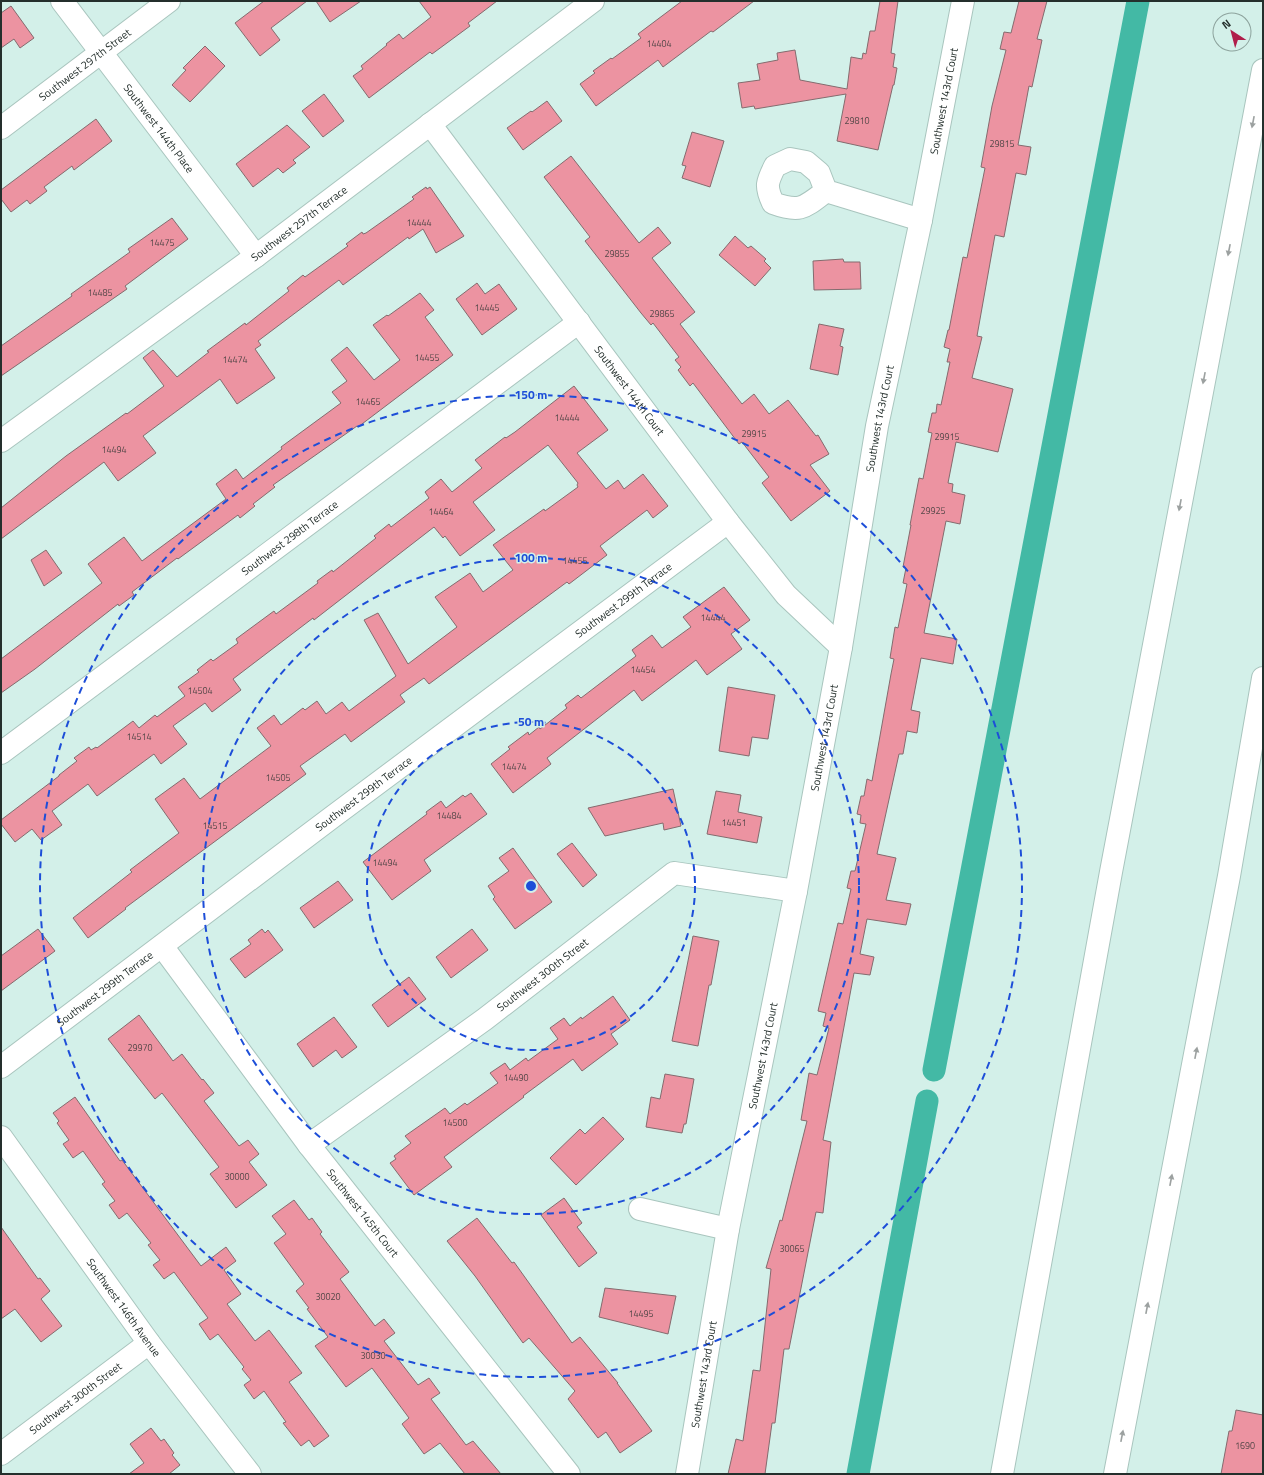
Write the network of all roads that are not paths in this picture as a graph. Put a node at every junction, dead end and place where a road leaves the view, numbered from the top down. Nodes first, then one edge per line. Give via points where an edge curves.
1 (62, 1) edge
2 (169, 1) edge
3 (593, 1) edge
4 (963, 1) edge
5 (100, 52) junction
6 (1263, 70) edge
7 (430, 124) junction
8 (1, 128) edge
9 (826, 192) dead end
10 (921, 220) junction
11 (256, 256) junction
12 (579, 322) junction
13 (1, 441) edge
14 (728, 522) junction
15 (841, 647) junction
16 (1263, 678) edge
17 (1, 753) edge
18 (796, 891) junction
19 (162, 946) junction
20 (1, 1068) edge
21 (1, 1137) edge
22 (309, 1145) junction
23 (640, 1209) dead end
24 (728, 1229) junction
25 (149, 1343) junction
26 (1, 1454) edge
27 (250, 1474) edge
28 (569, 1474) edge
29 (687, 1474) edge
30 (1002, 1474) edge
31 (1115, 1474) edge

1 - 5 main road, Southwest 144th Place
2 - 5 main road, Southwest 297th Street
3 - 7 main road, Southwest 297th Terrace
4 - 10 main road, Southwest 143rd Court
5 - 8 main road, Southwest 297th Street
5 - 11 main road, Southwest 144th Place
6 -> 30 main road via 1112,864
7 - 11 main road, Southwest 297th Terrace
7 - 12 main road, Southwest 144th Court
9 - 10 main road
10 - 15 main road, Southwest 143rd Court via 877,426
11 - 13 main road, Southwest 297th Terrace
12 - 14 main road, Southwest 144th Court
12 - 17 main road, Southwest 298th Terrace
14 - 15 main road, Southwest 144th Court via 786,595
14 - 19 main road, Southwest 299th Terrace
15 - 18 main road, Southwest 143rd Court
31 -> 16 main road via 1229,876
18 - 22 main road, Southwest 300th Street via 674,873 484,1019
18 - 24 main road, Southwest 143rd Court
19 - 20 main road, Southwest 299th Terrace
19 - 22 main road, Southwest 145th Court
21 - 25 main road, Southwest 146th Avenue
22 - 28 main road, Southwest 145th Court
23 - 24 main road
24 - 29 main road, Southwest 143rd Court
25 - 26 main road, Southwest 300th Street
25 - 27 main road, Southwest 146th Avenue

